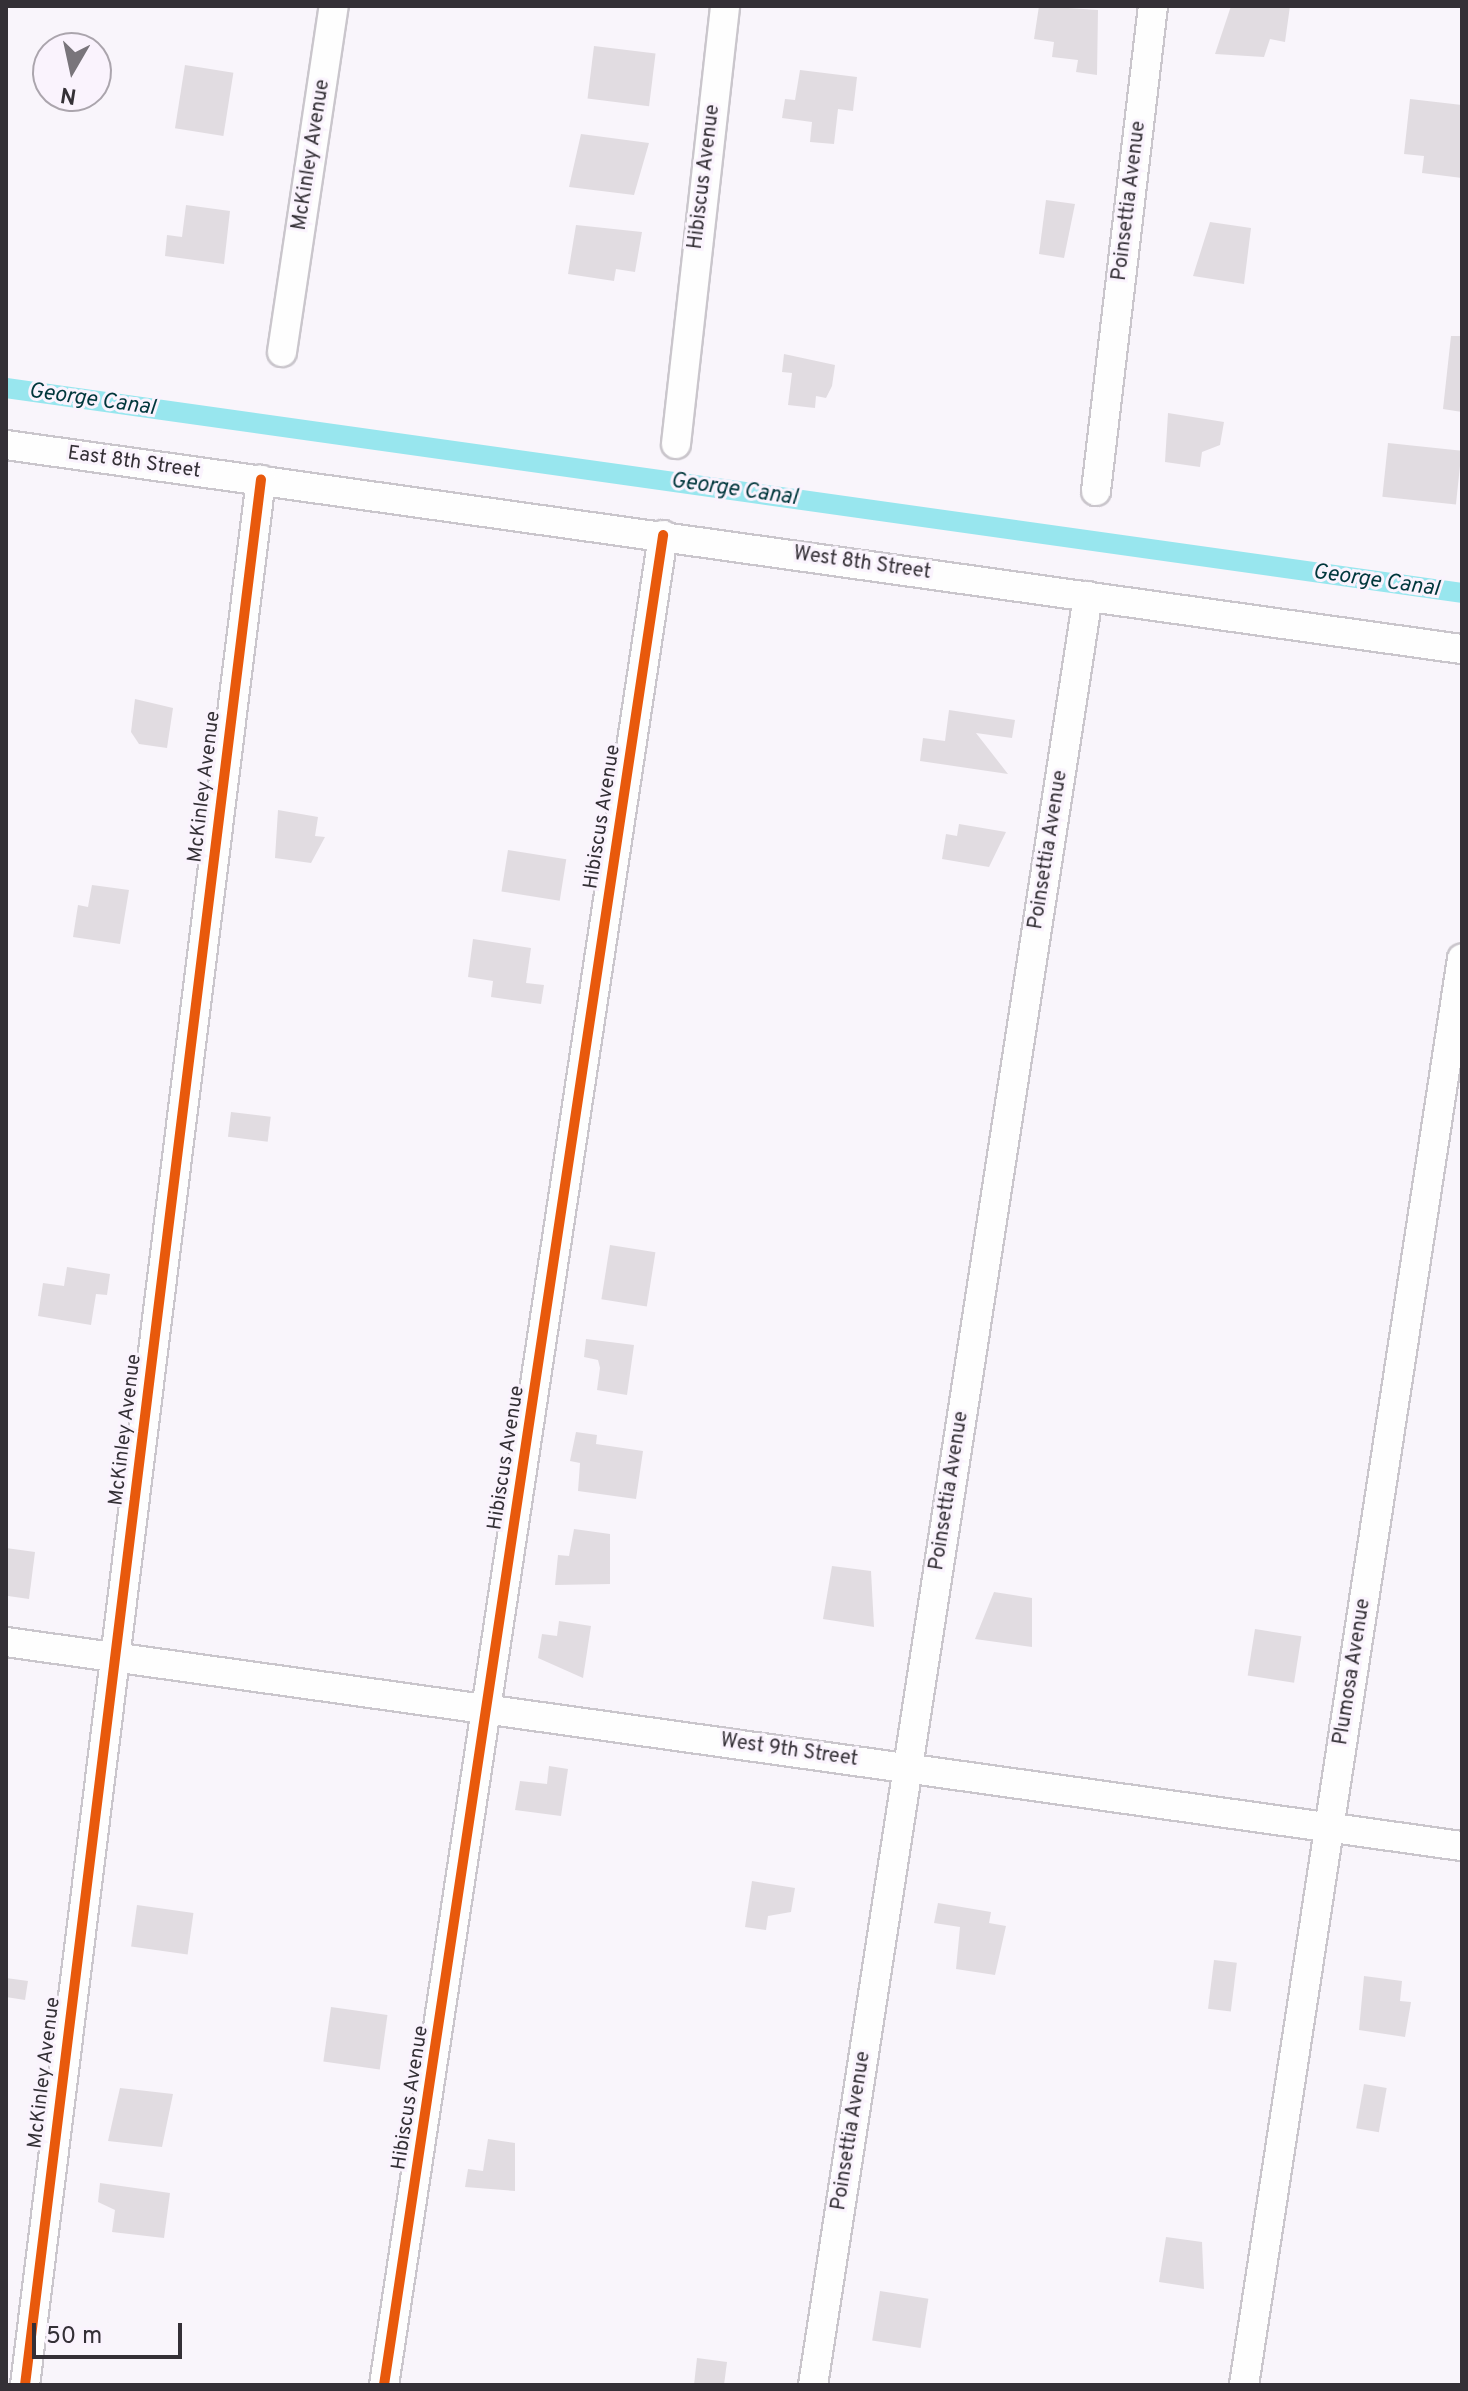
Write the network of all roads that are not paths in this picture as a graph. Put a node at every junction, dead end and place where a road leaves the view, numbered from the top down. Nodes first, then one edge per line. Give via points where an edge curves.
1 (334, 6) edge
2 (725, 6) edge
3 (1153, 6) edge
4 (282, 352) dead end
5 (676, 444) dead end
6 (6, 445) edge
7 (261, 480) junction
8 (1096, 491) dead end
9 (663, 535) junction
10 (1088, 596) junction
11 (1462, 649) edge
12 (1462, 959) edge
13 (6, 1642) edge
14 (116, 1656) junction
15 (488, 1708) junction
16 (907, 1769) junction
17 (1330, 1827) junction
18 (1462, 1846) edge
19 (25, 2385) edge
20 (384, 2385) edge
21 (813, 2385) edge
22 (1244, 2385) edge

1 - 4 street, McKinley Avenue
2 - 5 street, Hibiscus Avenue
3 - 8 street, Poinsettia Avenue
6 - 7 street, East 8th Street
7 - 9 street, West 8th Street
7 - 14 street, McKinley Avenue
9 - 10 street, West 8th Street
9 - 15 street, Hibiscus Avenue
10 - 11 street, West 8th Street
10 - 16 street, Poinsettia Avenue
12 - 17 street, Plumosa Avenue
13 - 14 street, West 9th Street
14 - 15 street, West 9th Street
14 - 19 street, McKinley Avenue
15 - 16 street, West 9th Street
15 - 20 street, Hibiscus Avenue
16 - 17 street, West 9th Street
16 - 21 street, Poinsettia Avenue
17 - 18 street, West 9th Street
17 - 22 street, Plumosa Avenue

